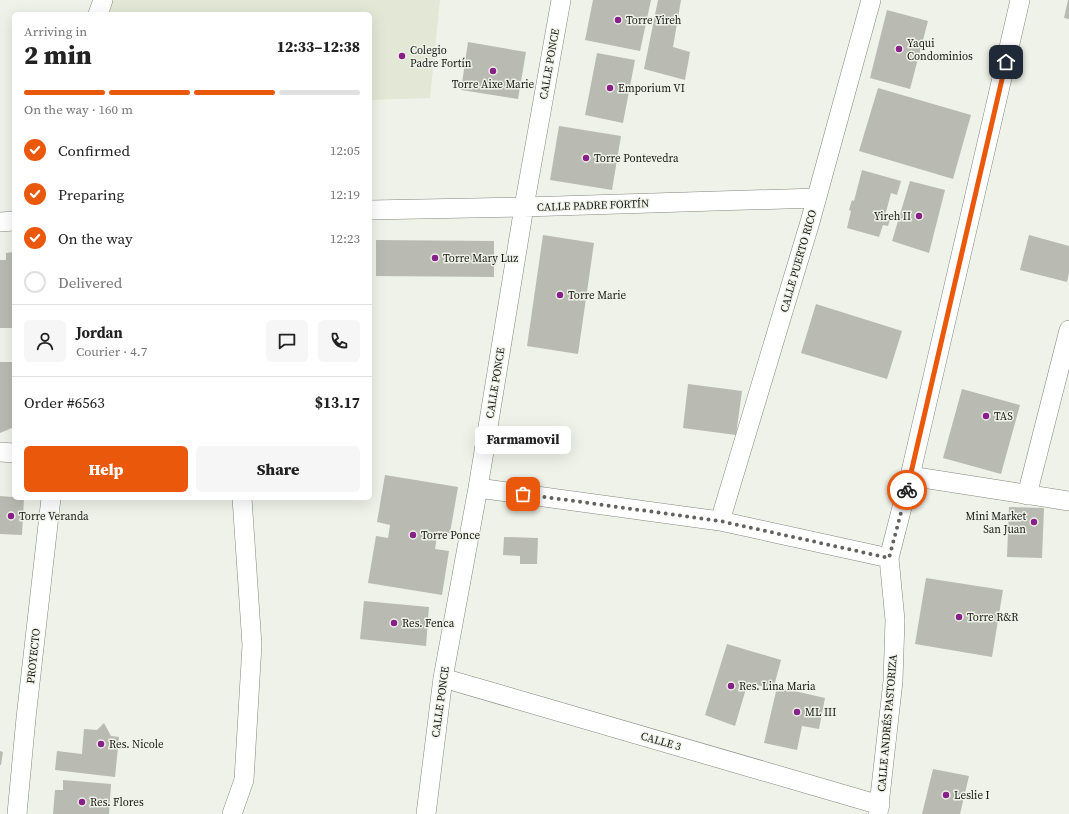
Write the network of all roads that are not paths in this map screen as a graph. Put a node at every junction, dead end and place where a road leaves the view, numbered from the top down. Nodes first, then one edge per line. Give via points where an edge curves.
1 (103, 0) edge
2 (561, 0) edge
3 (871, 0) edge
4 (1020, 0) edge
5 (99, 12) edge
6 (816, 198) junction
7 (524, 207) junction
8 (372, 210) edge
9 (12, 221) edge
10 (0, 222) edge
11 (1069, 330) edge
12 (0, 452) edge
13 (12, 453) edge
14 (910, 476) junction
15 (478, 488) junction
16 (1027, 494) junction
17 (51, 500) edge
18 (242, 500) edge
19 (1069, 501) edge
20 (720, 521) junction
21 (889, 558) junction
22 (443, 678) junction
23 (879, 810) edge
24 (17, 814) edge
25 (232, 814) edge
26 (426, 814) edge

1 - 5 street
2 - 7 street, CALLE PONCE
3 - 6 street, CALLE PUERTO RICO
4 - 14 street, CALLE ANDRÉS PASTORIZA
6 - 7 street, CALLE PADRE FORTÍN
6 - 20 street, CALLE PUERTO RICO
7 - 8 street, CALLE PADRE FORTÍN
7 - 15 street, CALLE PONCE
9 - 10 street
11 - 16 street
12 - 13 street
14 - 16 street
14 - 21 street, CALLE ANDRÉS PASTORIZA
15 - 20 street
15 - 22 street, CALLE PONCE
16 - 19 street
17 - 24 street, PROYECTO
18 - 25 street via 252,645 244,780
20 - 21 street
21 - 23 street, CALLE ANDRÉS PASTORIZA via 895,620 894,682
22 - 23 street, CALLE 3
22 - 26 street, CALLE PONCE

